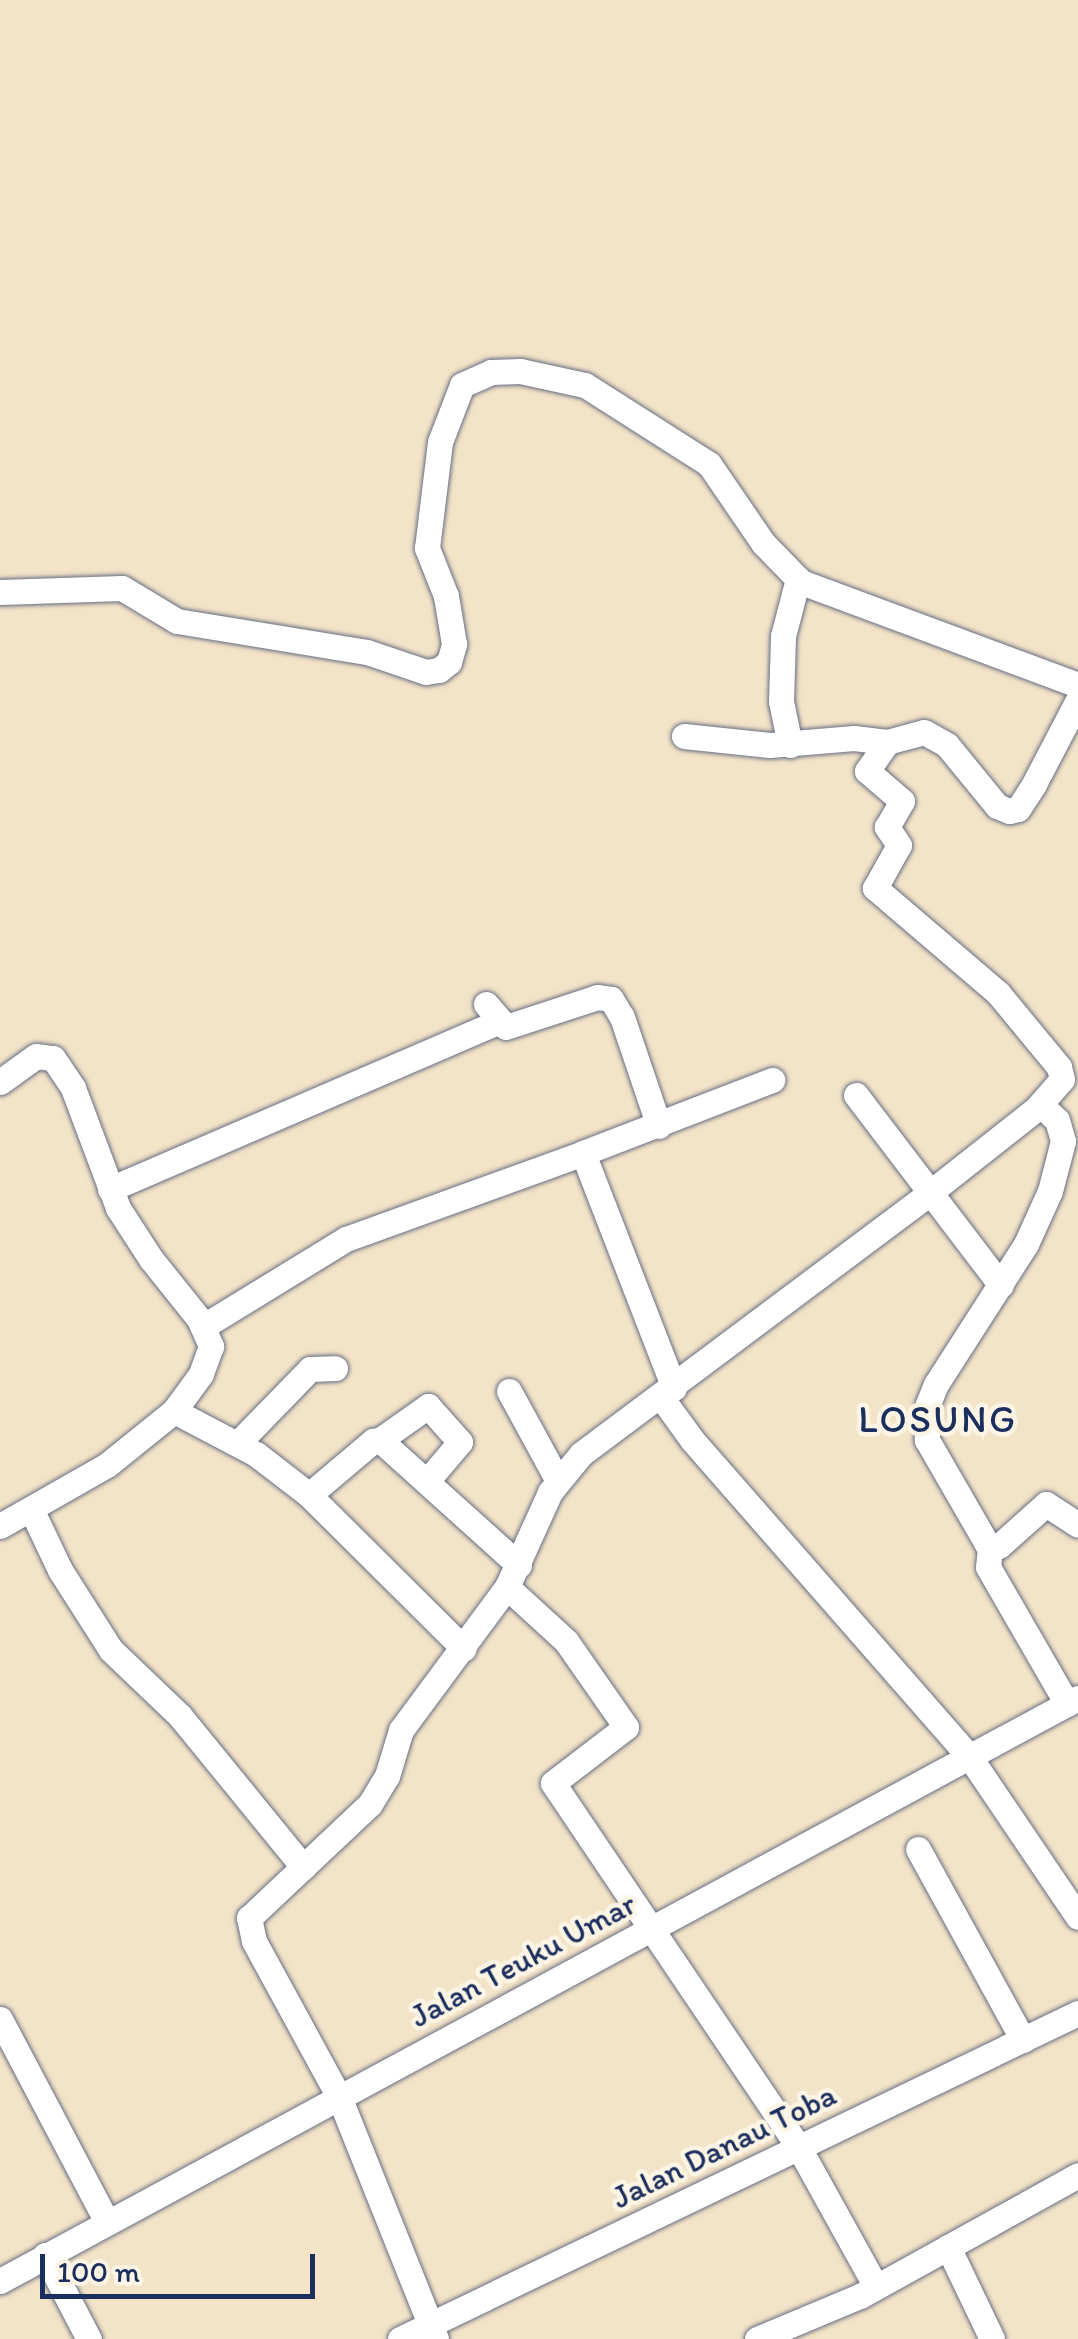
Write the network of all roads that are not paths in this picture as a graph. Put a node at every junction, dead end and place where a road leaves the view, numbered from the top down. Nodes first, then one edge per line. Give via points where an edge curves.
1 (798, 580) junction
2 (0, 592) edge
3 (1078, 685) edge
4 (1078, 700) edge
5 (684, 736) dead end
6 (886, 742) junction
7 (790, 745) junction
8 (772, 1080) dead end
9 (0, 1082) edge
10 (856, 1095) dead end
11 (1036, 1108) junction
12 (659, 1126) junction
13 (583, 1153) junction
14 (110, 1189) junction
15 (932, 1191) junction
16 (1001, 1284) junction
17 (204, 1326) junction
18 (335, 1368) dead end
19 (509, 1390) dead end
20 (668, 1392) junction
21 (174, 1411) junction
22 (380, 1440) junction
23 (238, 1443) junction
24 (426, 1481) junction
25 (558, 1481) junction
26 (309, 1496) junction
27 (32, 1512) junction
28 (1078, 1525) edge
29 (0, 1526) edge
30 (990, 1546) junction
31 (513, 1576) junction
32 (464, 1648) junction
33 (1072, 1701) edge
34 (969, 1756) junction
35 (918, 1849) dead end
36 (303, 1866) junction
37 (1078, 1916) edge
38 (652, 1928) junction
39 (1078, 2013) edge
40 (0, 2020) edge
41 (1022, 2040) junction
42 (339, 2097) junction
43 (798, 2146) junction
44 (1078, 2175) edge
45 (107, 2222) junction
46 (948, 2247) junction
47 (45, 2254) junction
48 (0, 2281) edge
49 (876, 2288) junction
50 (433, 2332) edge
51 (89, 2339) edge
52 (400, 2339) edge
53 (757, 2339) edge
54 (992, 2339) edge

1 - 2 street via 762,543 709,464 570,378 503,371 469,379 456,391 440,442 427,548 446,596 454,644 439,670 177,621 122,588
1 - 3 street
1 - 7 street via 783,636 781,701
4 - 6 street via 1034,784 1009,811 997,806 936,736 906,734
5 - 7 street
6 - 7 street
6 - 11 street via 875,777 902,801 887,827 900,845 875,888 998,993 1059,1066 1062,1079
8 - 12 street
9 - 14 street via 36,1056 53,1058 73,1088
10 - 15 street
11 - 15 street
11 - 16 street via 1056,1120 1062,1152 1041,1215
12 - 13 street
12 - 14 street via 622,1017 611,998 597,996 511,1027 492,1013
13 - 17 street via 346,1239
13 - 20 street
14 - 17 street via 128,1226
15 - 16 street
15 - 20 street
16 - 30 street via 936,1384 927,1412 928,1445
17 - 21 street via 210,1352
18 - 23 street via 310,1370
19 - 25 street
20 - 25 street via 598,1438
20 - 34 street via 693,1441
21 - 23 street
21 - 27 street
22 - 24 street
22 - 24 street via 428,1406 460,1442
22 - 26 street
23 - 26 street
24 - 31 street
25 - 31 street
26 - 32 street
27 - 29 street
27 - 36 street via 111,1650 180,1716
28 - 30 street via 1046,1504 999,1546
30 - 33 street via 988,1566
31 - 32 street
31 - 38 street via 626,1727 553,1784
32 - 36 street via 401,1730 370,1804
33 - 34 street, Jalan Teuku Umar
34 - 37 street
34 - 38 street, Jalan Teuku Umar
35 - 41 street
36 - 42 street via 257,1908 248,1926
38 - 42 street, Jalan Teuku Umar
38 - 43 street
39 - 41 street, Jalan Danau Toba
40 - 45 street
41 - 43 street, Jalan Danau Toba
42 - 45 street, Jalan Teuku Umar
42 - 50 street
43 - 49 street
43 - 50 street, Jalan Danau Toba
44 - 46 street
45 - 47 street, Jalan Teuku Umar
46 - 49 street
46 - 54 street
47 - 48 street, Jalan Teuku Umar
47 - 51 street
49 - 53 street
50 - 52 street, Jalan Danau Toba

